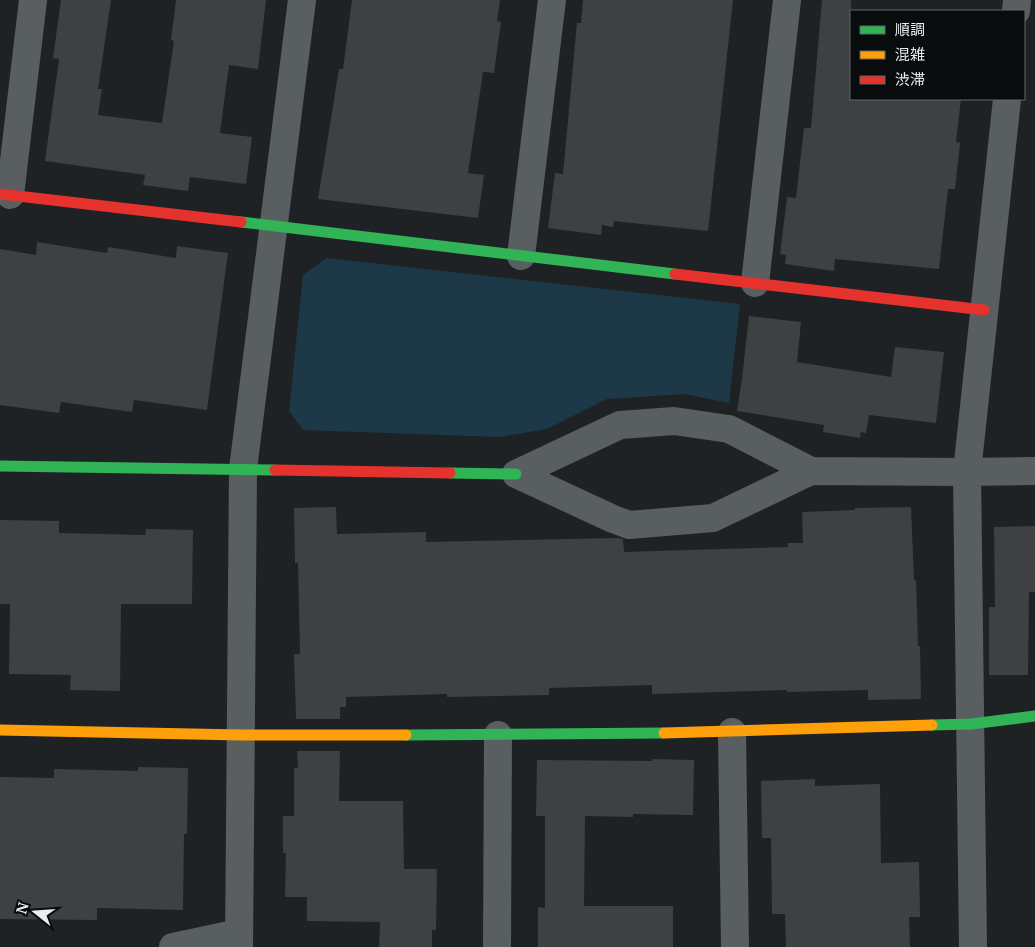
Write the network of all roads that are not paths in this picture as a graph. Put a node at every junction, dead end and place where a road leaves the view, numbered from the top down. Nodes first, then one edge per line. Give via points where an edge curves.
1 (33, 0) edge
2 (302, 0) edge
3 (552, 0) edge
4 (787, 0) edge
5 (1007, 100) edge
6 (5, 195) edge
7 (273, 227) junction
8 (521, 256) junction
9 (755, 283) junction
10 (984, 310) junction
11 (0, 466) edge
12 (243, 469) junction
13 (811, 471) junction
14 (1035, 471) edge
15 (967, 472) junction
16 (516, 474) junction
17 (1035, 716) edge
18 (971, 724) junction
19 (0, 730) edge
20 (732, 732) junction
21 (240, 735) junction
22 (498, 736) junction
23 (239, 940) edge
24 (173, 947) edge
25 (497, 947) edge
26 (735, 947) edge
27 (973, 947) edge

1 - 6 street
2 - 7 street
3 - 8 street
4 - 9 street
5 - 10 street
6 - 7 street
7 - 8 street
7 - 12 street
8 - 9 street
9 - 10 street
10 - 15 street
11 - 12 street
12 - 16 street
12 - 21 street
13 - 15 street
13 - 16 street via 729,429 674,421 620,425
13 - 16 street via 714,518 630,525
14 - 15 street
15 - 18 street
17 - 18 street
18 - 20 street
18 - 27 street
19 - 21 street
20 - 22 street
20 - 26 street
21 - 22 street
21 - 23 street
22 - 25 street
23 - 24 street

